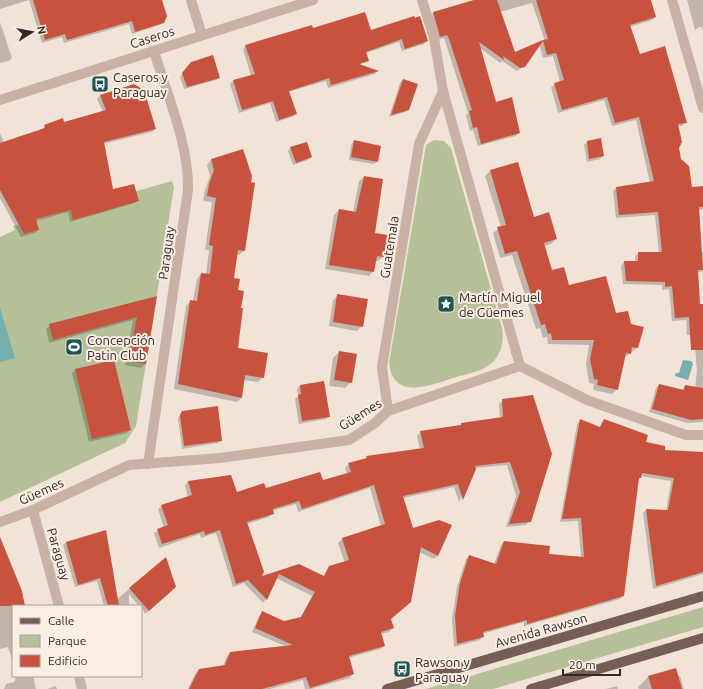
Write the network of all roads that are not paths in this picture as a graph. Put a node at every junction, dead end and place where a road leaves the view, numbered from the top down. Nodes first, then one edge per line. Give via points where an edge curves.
1 (191, 0) edge
2 (313, 0) edge
3 (422, 0) edge
4 (672, 0) edge
5 (202, 35) junction
6 (154, 51) junction
7 (700, 82) edge
8 (443, 91) junction
9 (0, 100) edge
10 (703, 108) edge
11 (520, 366) junction
12 (388, 411) junction
13 (703, 436) edge
14 (148, 464) junction
15 (33, 510) junction
16 (0, 522) edge
17 (703, 596) edge
18 (59, 605) edge
19 (703, 638) edge
20 (79, 677) edge
21 (82, 689) edge
22 (387, 689) edge
23 (531, 689) edge

1 - 5 street
2 - 5 street, Caseros
3 - 8 street via 434,38
4 - 7 street
5 - 6 street, Caseros
6 - 9 street, Caseros
6 - 14 street, Paraguay via 186,154 189,178
7 - 10 street
8 - 11 street
8 - 12 street, Guatemala via 419,144 382,367
11 - 12 street, Güemes
11 - 13 street via 587,400 686,435
12 - 14 street, Güemes via 375,423 348,440 220,458
14 - 15 street, Güemes via 129,465
15 - 16 street, Güemes
15 - 18 street, Paraguay
17 - 22 main road, Avenida Rawson
19 - 23 main road
20 - 21 street

